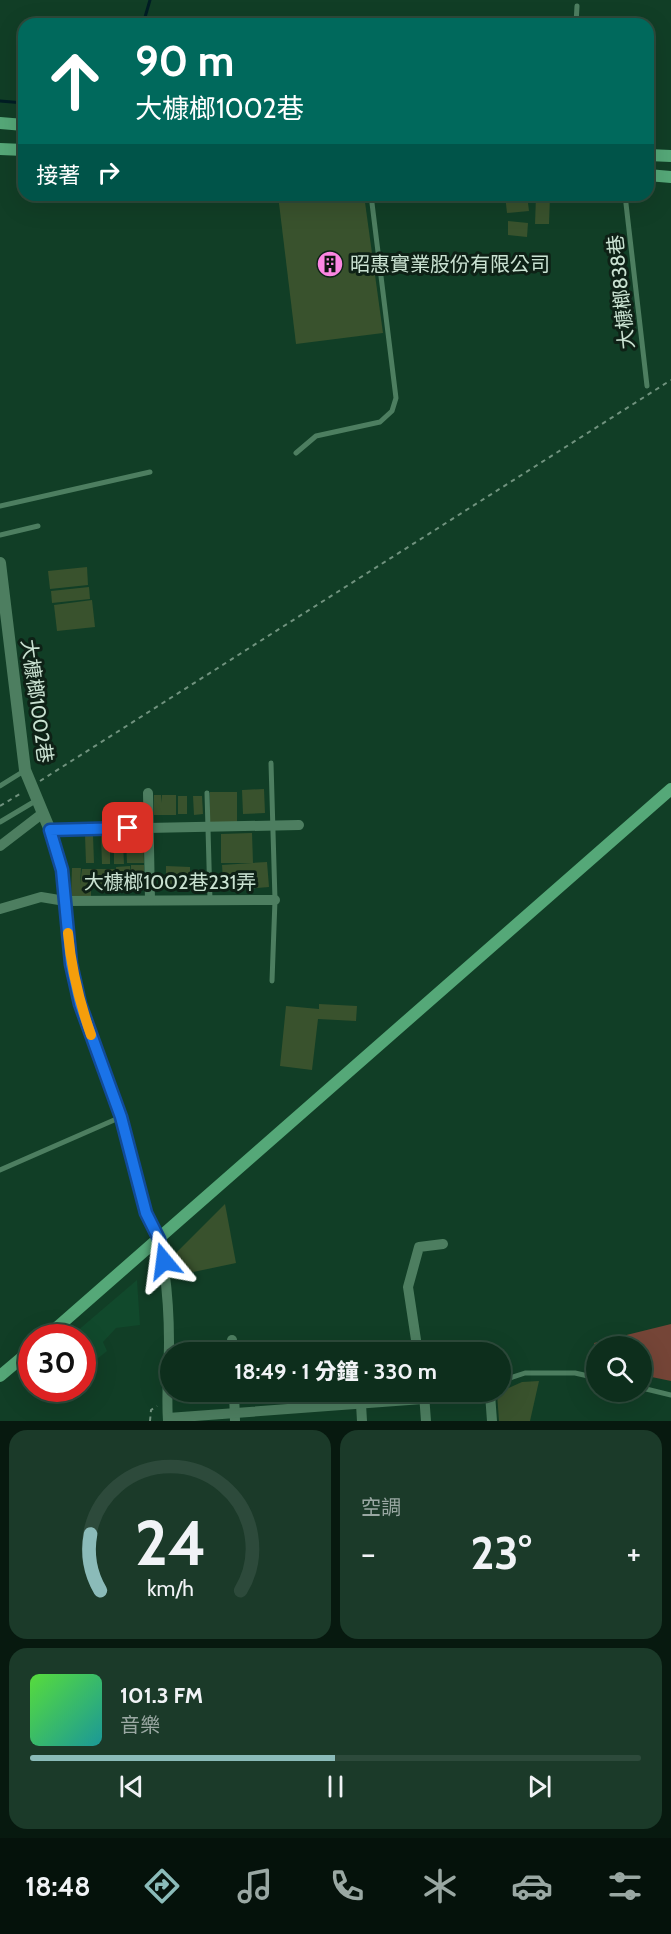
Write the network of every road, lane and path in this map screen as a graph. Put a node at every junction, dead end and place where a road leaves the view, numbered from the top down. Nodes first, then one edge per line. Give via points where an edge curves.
1 (576, 6) dead end
2 (576, 18) edge
3 (0, 123) edge
4 (18, 124) edge
5 (0, 149) edge
6 (18, 150) edge
7 (654, 155) edge
8 (671, 156) edge
9 (654, 176) edge
10 (671, 177) edge
11 (372, 201) edge
12 (626, 201) edge
13 (671, 380) edge
14 (647, 386) dead end
15 (296, 453) dead end
16 (150, 472) dead end
17 (0, 506) edge
18 (38, 526) dead end
19 (0, 535) edge
20 (0, 563) edge
21 (271, 763) dead end
22 (25, 770) junction
23 (0, 786) edge
24 (32, 786) junction
25 (671, 789) edge
26 (148, 793) dead end
27 (207, 793) dead end
28 (38, 799) junction
29 (0, 806) edge
30 (43, 813) junction
31 (0, 822) edge
32 (274, 825) junction
33 (299, 825) dead end
34 (208, 827) junction
35 (148, 828) junction
36 (50, 830) junction
37 (0, 846) edge
38 (150, 900) junction
39 (210, 900) junction
40 (275, 900) junction
41 (65, 901) junction
42 (0, 909) edge
43 (272, 981) dead end
44 (121, 1117) junction
45 (0, 1170) edge
46 (159, 1239) junction
47 (443, 1244) dead end
48 (61, 1324) edge
49 (169, 1342) edge
50 (416, 1342) edge
51 (18, 1361) edge
52 (586, 1376) edge
53 (0, 1377) edge
54 (511, 1378) edge
55 (652, 1390) edge
56 (671, 1395) edge
57 (163, 1402) edge
58 (166, 1402) edge
59 (234, 1402) edge
60 (375, 1402) edge
61 (425, 1402) edge
62 (491, 1402) edge
63 (361, 1404) junction
64 (296, 1408) junction
65 (235, 1417) edge
66 (168, 1420) edge
67 (150, 1421) edge
68 (297, 1421) edge
69 (362, 1421) edge
70 (426, 1421) edge
71 (492, 1421) edge

1 - 2 lane
3 - 4 main road
5 - 6 main road
7 - 8 main road
9 - 10 main road
11 - 15 lane via 396,398 392,411 380,422 316,436
12 - 14 lane, 大槺榔838巷
13 - 24 path
16 - 17 lane
18 - 19 lane
20 - 22 street, 大槺榔1002巷
21 - 32 lane
22 - 23 lane
22 - 24 street, 大槺榔1002巷
24 - 28 street, 大槺榔1002巷
24 - 29 path
25 - 46 main road
26 - 35 street
27 - 34 lane
28 - 30 street, 大槺榔1002巷
28 - 31 lane
30 - 36 street, 大槺榔1002巷
30 - 37 street
32 - 33 street
32 - 34 street
32 - 40 lane
34 - 35 street
34 - 39 lane
35 - 36 street
35 - 38 street
36 - 41 street, 大槺榔1002巷 via 62,870
38 - 39 street, 大槺榔1002巷231弄
38 - 41 street, 大槺榔1002巷231弄
39 - 40 street, 大槺榔1002巷231弄
40 - 43 lane
41 - 42 street, 大槺榔1002巷231弄 via 41,897
41 - 44 street, 大槺榔1002巷 via 71,964 80,1004
44 - 45 lane
44 - 46 street, 大槺榔1002巷 via 146,1213
46 - 48 main road
46 - 49 street
47 - 50 street via 419,1247 408,1287
51 - 53 main road
52 - 54 lane via 525,1373
55 - 56 lane
57 - 67 path via 151,1410
58 - 66 street
59 - 65 street
60 - 63 street
61 - 70 street
62 - 71 street
63 - 64 street
63 - 69 street
64 - 65 street
64 - 68 street
65 - 66 street

